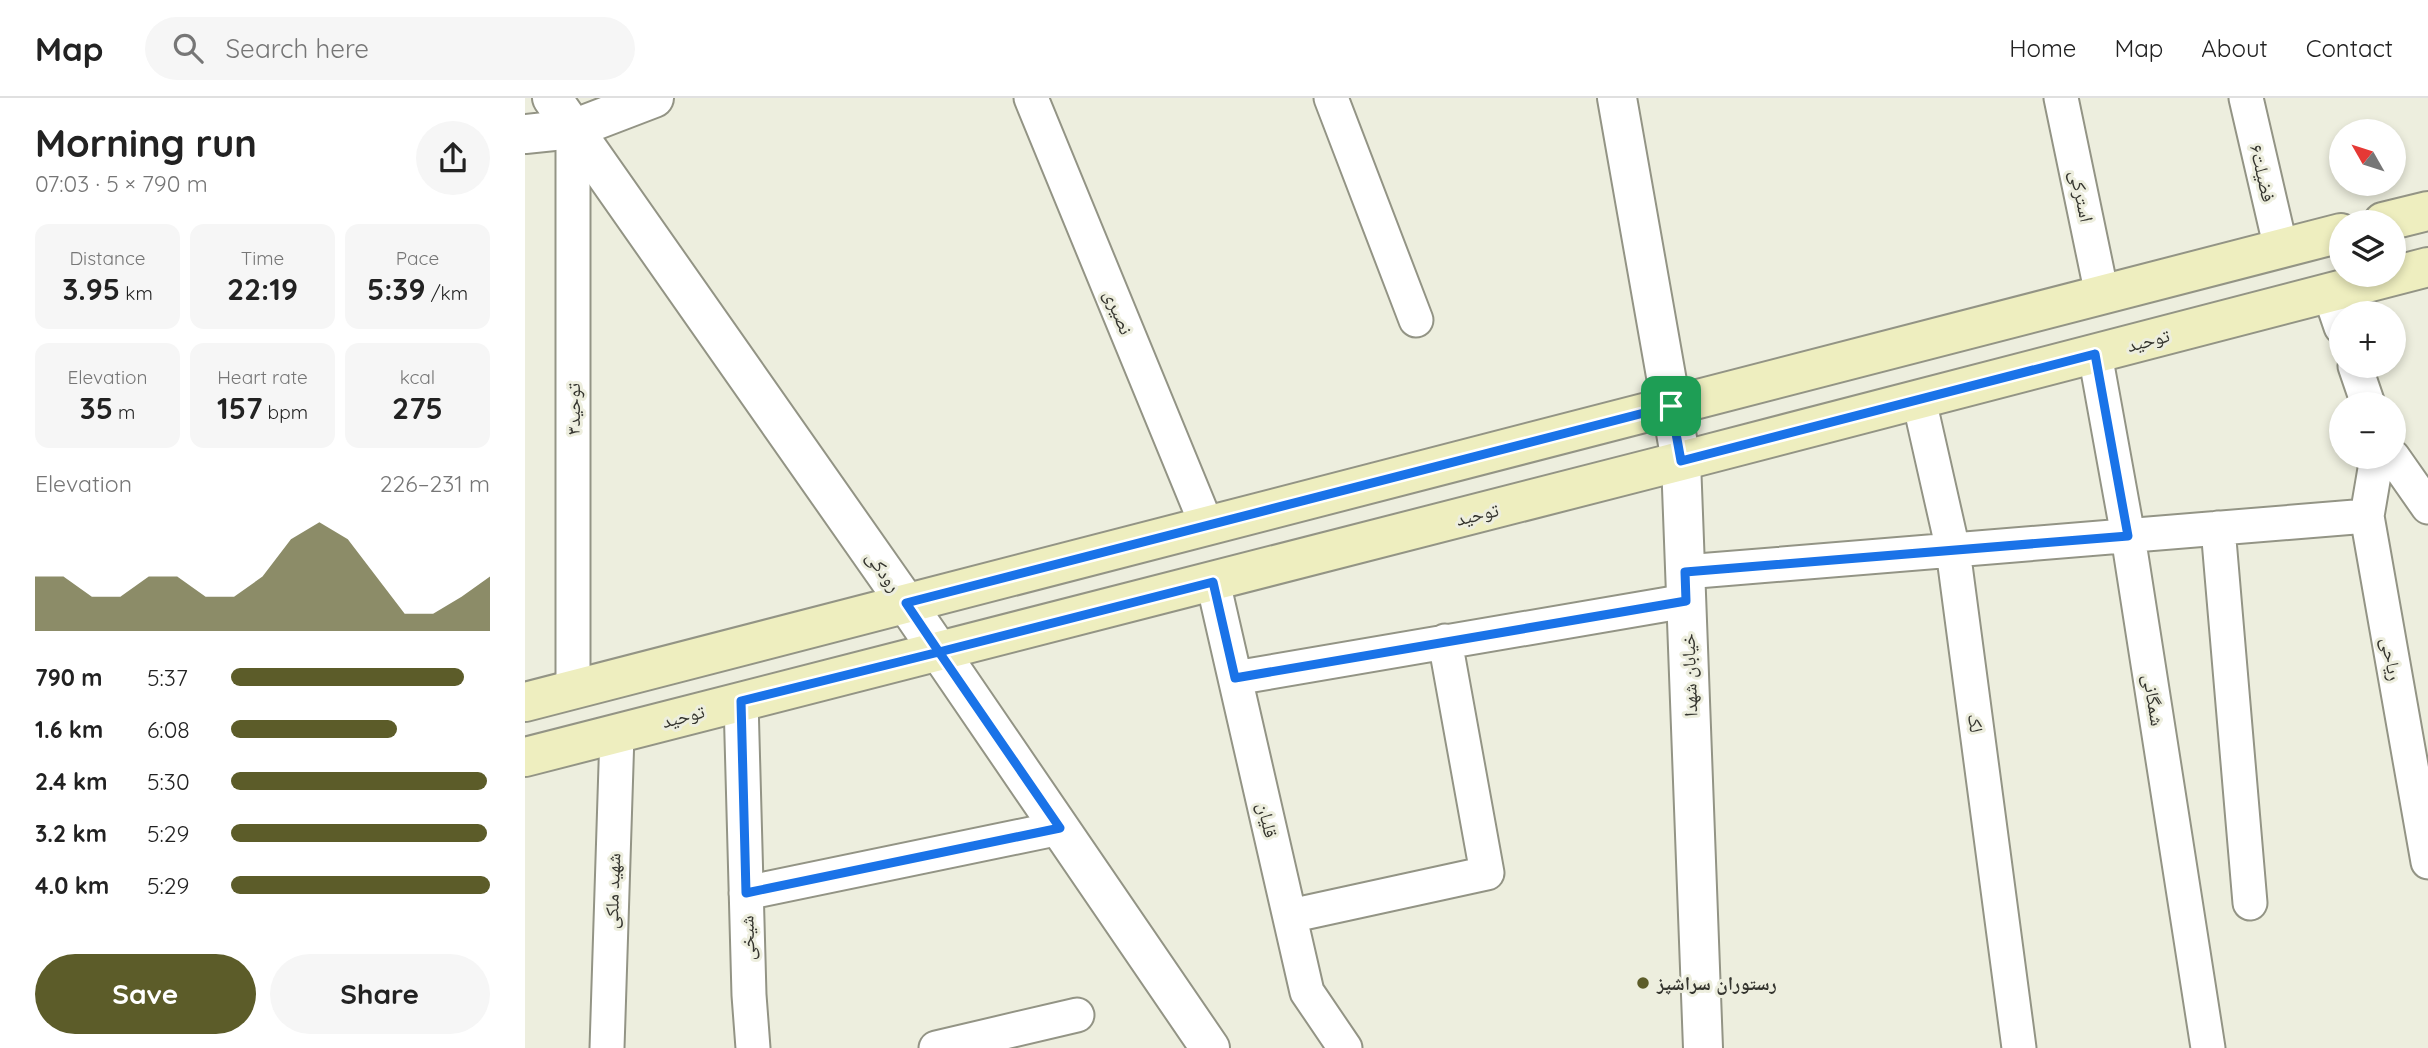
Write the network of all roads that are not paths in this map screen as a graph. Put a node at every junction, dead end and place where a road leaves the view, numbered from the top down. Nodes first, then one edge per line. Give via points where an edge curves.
1 (552, 98) edge
2 (654, 98) edge
3 (1031, 98) edge
4 (1331, 98) edge
5 (1618, 98) edge
6 (2061, 98) edge
7 (2246, 98) edge
8 (573, 129) junction
9 (525, 134) edge
10 (2428, 211) edge
11 (2406, 216) edge
12 (2329, 236) edge
13 (2281, 249) junction
14 (2428, 267) edge
15 (2102, 295) junction
16 (2354, 301) edge
17 (2329, 311) edge
18 (1416, 320) dead end
19 (2095, 354) junction
20 (1919, 400) junction
21 (1671, 406) junction
22 (1681, 461) junction
23 (2375, 469) edge
24 (2401, 469) edge
25 (2428, 508) edge
26 (2367, 516) junction
27 (1207, 526) junction
28 (2218, 528) junction
29 (2128, 536) junction
30 (1952, 550) junction
31 (1213, 582) junction
32 (1686, 587) junction
33 (906, 603) junction
34 (1445, 640) junction
35 (939, 652) junction
36 (1235, 678) junction
37 (573, 690) junction
38 (741, 701) junction
39 (525, 702) edge
40 (617, 734) junction
41 (525, 757) edge
42 (1060, 828) junction
43 (2428, 862) edge
44 (746, 893) junction
45 (2250, 903) dead end
46 (1290, 916) junction
47 (1077, 1015) dead end
48 (607, 1048) edge
49 (753, 1048) edge
50 (936, 1048) edge
51 (1210, 1048) edge
52 (1345, 1048) edge
53 (1703, 1048) edge
54 (2019, 1048) edge
55 (2208, 1048) edge

1 - 8 street, رودکی
2 - 8 street
3 - 27 street, نصیری
4 - 18 street
5 - 21 street, خیابان شهدا
6 - 15 street, استرکی
7 - 13 street, فضیلت۶
8 - 9 street
8 - 33 street, رودکی
8 - 37 street, توحید۳
10 - 11 main road
12 - 13 main road
13 - 15 main road
14 - 16 main road, توحید
15 - 21 main road
17 - 19 main road, توحید
19 - 20 main road, توحید
19 - 29 street, شمگانی
20 - 22 main road, توحید
20 - 30 street, لک
21 - 22 street, خیابان شهدا
21 - 27 main road
22 - 31 main road, توحید
22 - 32 street, خیابان شهدا
23 - 26 street, ریاحی
24 - 25 street
26 - 28 street
26 - 43 street, ریاحی
27 - 33 main road
28 - 29 street
28 - 45 street
29 - 30 street
29 - 55 street, شمگانی
30 - 32 street
30 - 54 street, لک
31 - 35 main road, توحید
31 - 36 street, قلیان
32 - 34 street
32 - 53 street, خیابان شهدا
33 - 35 street, رودکی
33 - 37 main road
34 - 36 street
34 - 46 street via 1487,873
35 - 38 main road, توحید
35 - 42 street, رودکی
36 - 46 street, قلیان
37 - 39 main road
38 - 40 main road, توحید
38 - 44 street, شیخی
40 - 41 main road, توحید
40 - 48 street, شهید ملکی
42 - 44 street
42 - 51 street, رودکی
44 - 49 street, شیخی
46 - 52 street, قلیان via 1307,992
47 - 50 street

